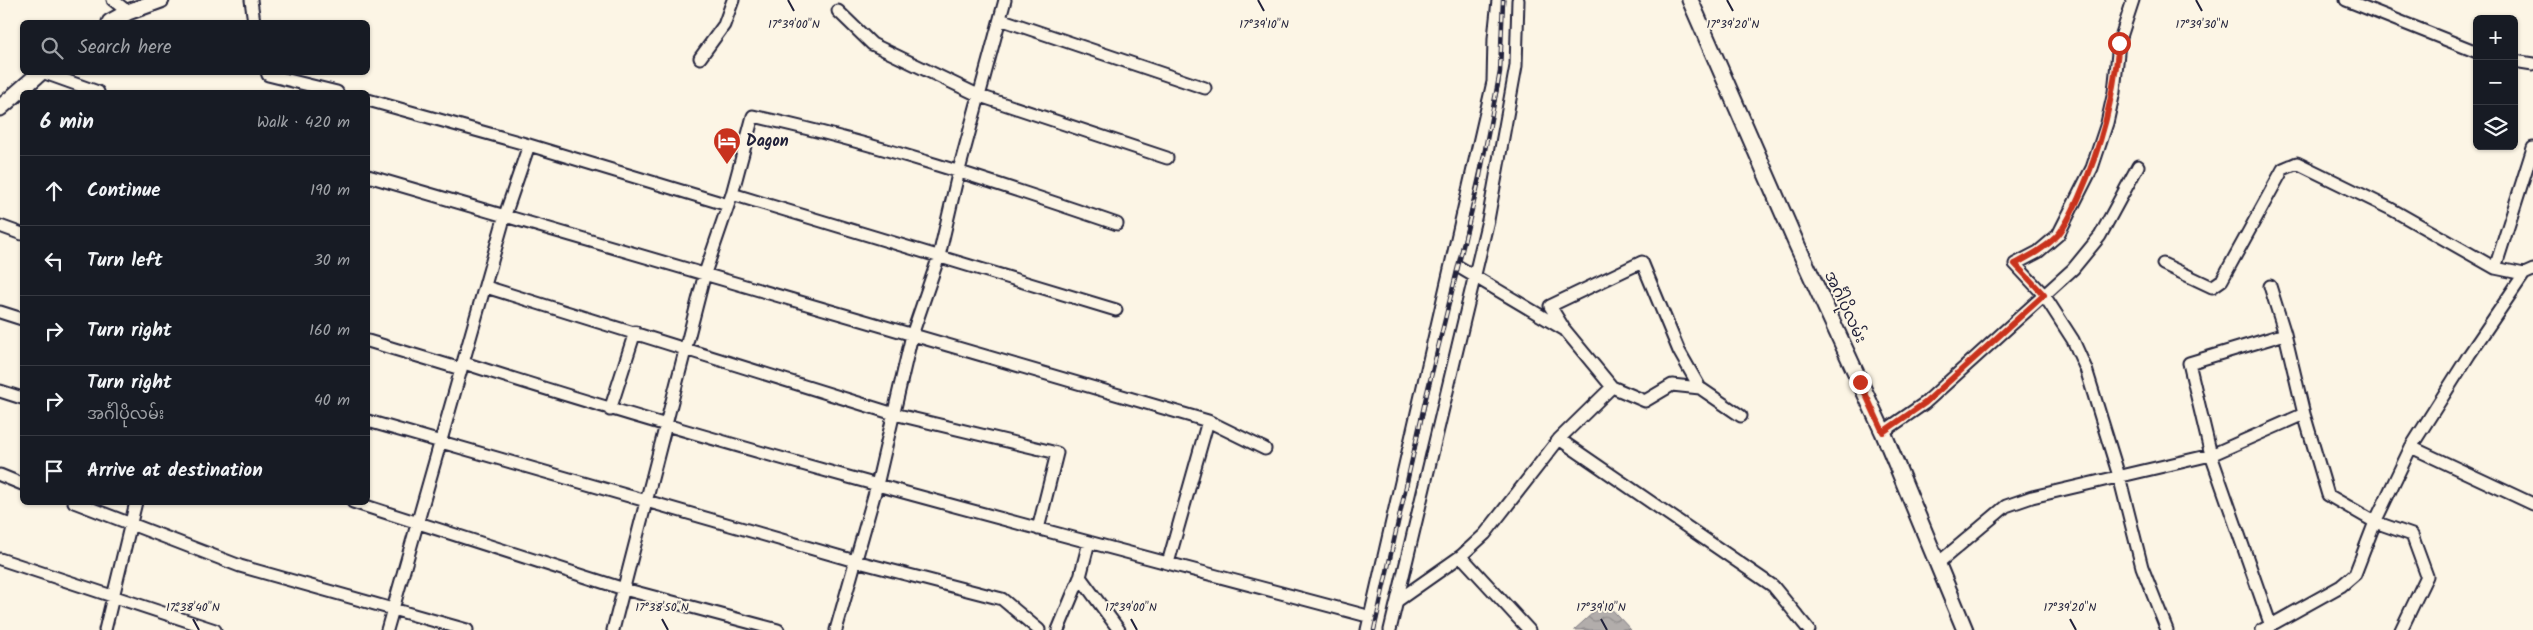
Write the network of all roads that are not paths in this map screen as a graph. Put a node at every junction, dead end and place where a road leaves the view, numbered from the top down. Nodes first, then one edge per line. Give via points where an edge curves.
1 (113, 0) edge
2 (161, 0) edge
3 (251, 0) edge
4 (733, 0) edge
5 (1005, 0) edge
6 (1498, 0) edge
7 (1518, 0) edge
8 (1690, 0) edge
9 (2133, 0) edge
10 (2346, 0) edge
11 (838, 11) dead end
12 (128, 12) junction
13 (1000, 19) junction
14 (114, 20) edge
15 (254, 20) edge
16 (2473, 50) edge
17 (700, 58) dead end
18 (2518, 62) edge
19 (2533, 64) edge
20 (38, 75) edge
21 (50, 75) edge
22 (268, 75) edge
23 (1206, 88) dead end
24 (20, 90) edge
25 (20, 90) edge
26 (92, 90) edge
27 (329, 90) edge
28 (980, 96) junction
29 (370, 101) edge
30 (0, 108) edge
31 (529, 145) junction
32 (2533, 148) edge
33 (1167, 158) dead end
34 (2138, 166) dead end
35 (959, 170) junction
36 (370, 177) edge
37 (730, 199) junction
38 (505, 215) junction
39 (1118, 224) dead end
40 (0, 226) edge
41 (20, 233) edge
42 (939, 256) junction
43 (1452, 264) junction
44 (2162, 264) dead end
45 (2495, 268) junction
46 (2528, 272) edge
47 (705, 273) junction
48 (1475, 277) junction
49 (2270, 286) dead end
50 (486, 287) junction
51 (2044, 295) junction
52 (1116, 310) dead end
53 (0, 312) edge
54 (20, 318) edge
55 (1565, 330) junction
56 (635, 332) junction
57 (2285, 334) junction
58 (912, 335) junction
59 (370, 342) edge
60 (687, 348) junction
61 (462, 366) junction
62 (1612, 387) junction
63 (1700, 388) junction
64 (0, 391) edge
65 (20, 397) edge
66 (610, 410) junction
67 (894, 414) junction
68 (2304, 414) junction
69 (1740, 416) dead end
70 (1208, 421) junction
71 (370, 422) edge
72 (667, 426) junction
73 (1883, 432) junction
74 (1559, 439) junction
75 (440, 442) junction
76 (2411, 447) junction
77 (1265, 449) dead end
78 (2211, 455) junction
79 (0, 475) edge
80 (2119, 476) junction
81 (20, 483) edge
82 (876, 485) junction
83 (645, 502) junction
84 (2533, 504) edge
85 (82, 505) edge
86 (135, 505) edge
87 (362, 505) edge
88 (416, 522) junction
89 (2375, 522) junction
90 (131, 524) junction
91 (1038, 529) junction
92 (1089, 542) junction
93 (1461, 556) junction
94 (0, 559) edge
95 (855, 561) junction
96 (1168, 562) junction
97 (1937, 564) junction
98 (1080, 577) junction
99 (624, 589) junction
100 (113, 597) junction
101 (1397, 601) junction
102 (393, 608) junction
103 (1371, 617) junction
104 (2266, 628) edge
105 (105, 630) edge
106 (214, 630) edge
107 (387, 630) edge
108 (467, 630) edge
109 (613, 630) edge
110 (778, 630) edge
111 (836, 630) edge
112 (1039, 630) edge
113 (1058, 630) edge
114 (1119, 630) edge
115 (1367, 630) edge
116 (1390, 630) edge
117 (1529, 630) edge
118 (1809, 630) edge
119 (1965, 630) edge
120 (2168, 630) edge
121 (2401, 630) edge

1 - 12 street
2 - 12 main road
3 - 15 street
4 - 17 street via 724,25
5 - 13 street
6 - 43 street via 1493,82
7 - 48 street via 1516,66
8 - 73 main road, အင်္ဂါပိုလမ်း
9 - 51 street via 2119,43 2107,123 2092,168 2058,235 2038,252 2015,264
10 - 16 street
11 - 28 street via 872,44
12 - 14 main road
13 - 23 street
13 - 28 street
18 - 19 street
20 - 25 main road
21 - 26 street
22 - 27 street
24 - 30 main road
28 - 33 street
28 - 35 street
29 - 31 street
31 - 37 street
31 - 38 street
32 - 45 street
34 - 51 street via 2100,236 2073,269
35 - 37 street via 753,116
35 - 39 street
35 - 42 street
36 - 38 street
37 - 42 street
37 - 47 street
38 - 47 street
38 - 50 street
40 - 41 street
42 - 52 street
42 - 58 street
43 - 48 street
43 - 103 street
44 - 45 street via 2212,287 2222,280 2284,169 2297,163 2391,209
45 - 46 street
46 - 76 street via 2469,355
47 - 58 street
47 - 60 street
48 - 55 street
48 - 101 street
49 - 57 street
50 - 56 street
50 - 61 street
51 - 73 street via 1925,403
51 - 80 street via 2073,340 2086,369
53 - 54 street
55 - 62 street
55 - 63 street via 1550,306 1642,262 1679,351
56 - 60 street
56 - 66 street
57 - 68 street
57 - 78 street via 2189,364
58 - 67 street
58 - 70 street
59 - 61 street
60 - 67 street
60 - 72 street
61 - 66 street
61 - 75 street
62 - 63 street via 1645,401 1672,385
62 - 74 street
63 - 69 street
64 - 65 street
66 - 72 street
67 - 82 street
67 - 91 street via 1057,453
68 - 78 street
68 - 89 street via 2328,495
70 - 77 street
70 - 96 street
71 - 75 street
72 - 82 street
72 - 83 street
73 - 97 main road, အင်္ဂါပိုလမ်း
74 - 93 street via 1485,534
74 - 118 street via 1773,586
75 - 83 street
75 - 88 street
76 - 84 street
76 - 89 street
78 - 80 street
78 - 104 street
79 - 81 street
80 - 97 street via 2006,506
80 - 120 street via 2142,567
82 - 91 street
82 - 95 street
83 - 95 street
83 - 99 street
85 - 90 street
86 - 90 street
87 - 88 street
88 - 99 street
88 - 102 street
89 - 104 street via 2354,574 2341,586
89 - 121 street via 2412,535 2427,576
90 - 100 street
90 - 102 street via 240,566
91 - 92 street
92 - 96 street
92 - 98 street
93 - 101 street
93 - 117 street
94 - 100 street
95 - 111 street
95 - 112 street via 1002,599
96 - 103 street
97 - 119 main road, အင်္ဂါပိုလမ်း
98 - 113 street
98 - 114 street
99 - 109 street
99 - 110 street
100 - 105 street
100 - 106 street
101 - 116 street
102 - 107 street
102 - 108 street
103 - 115 street

